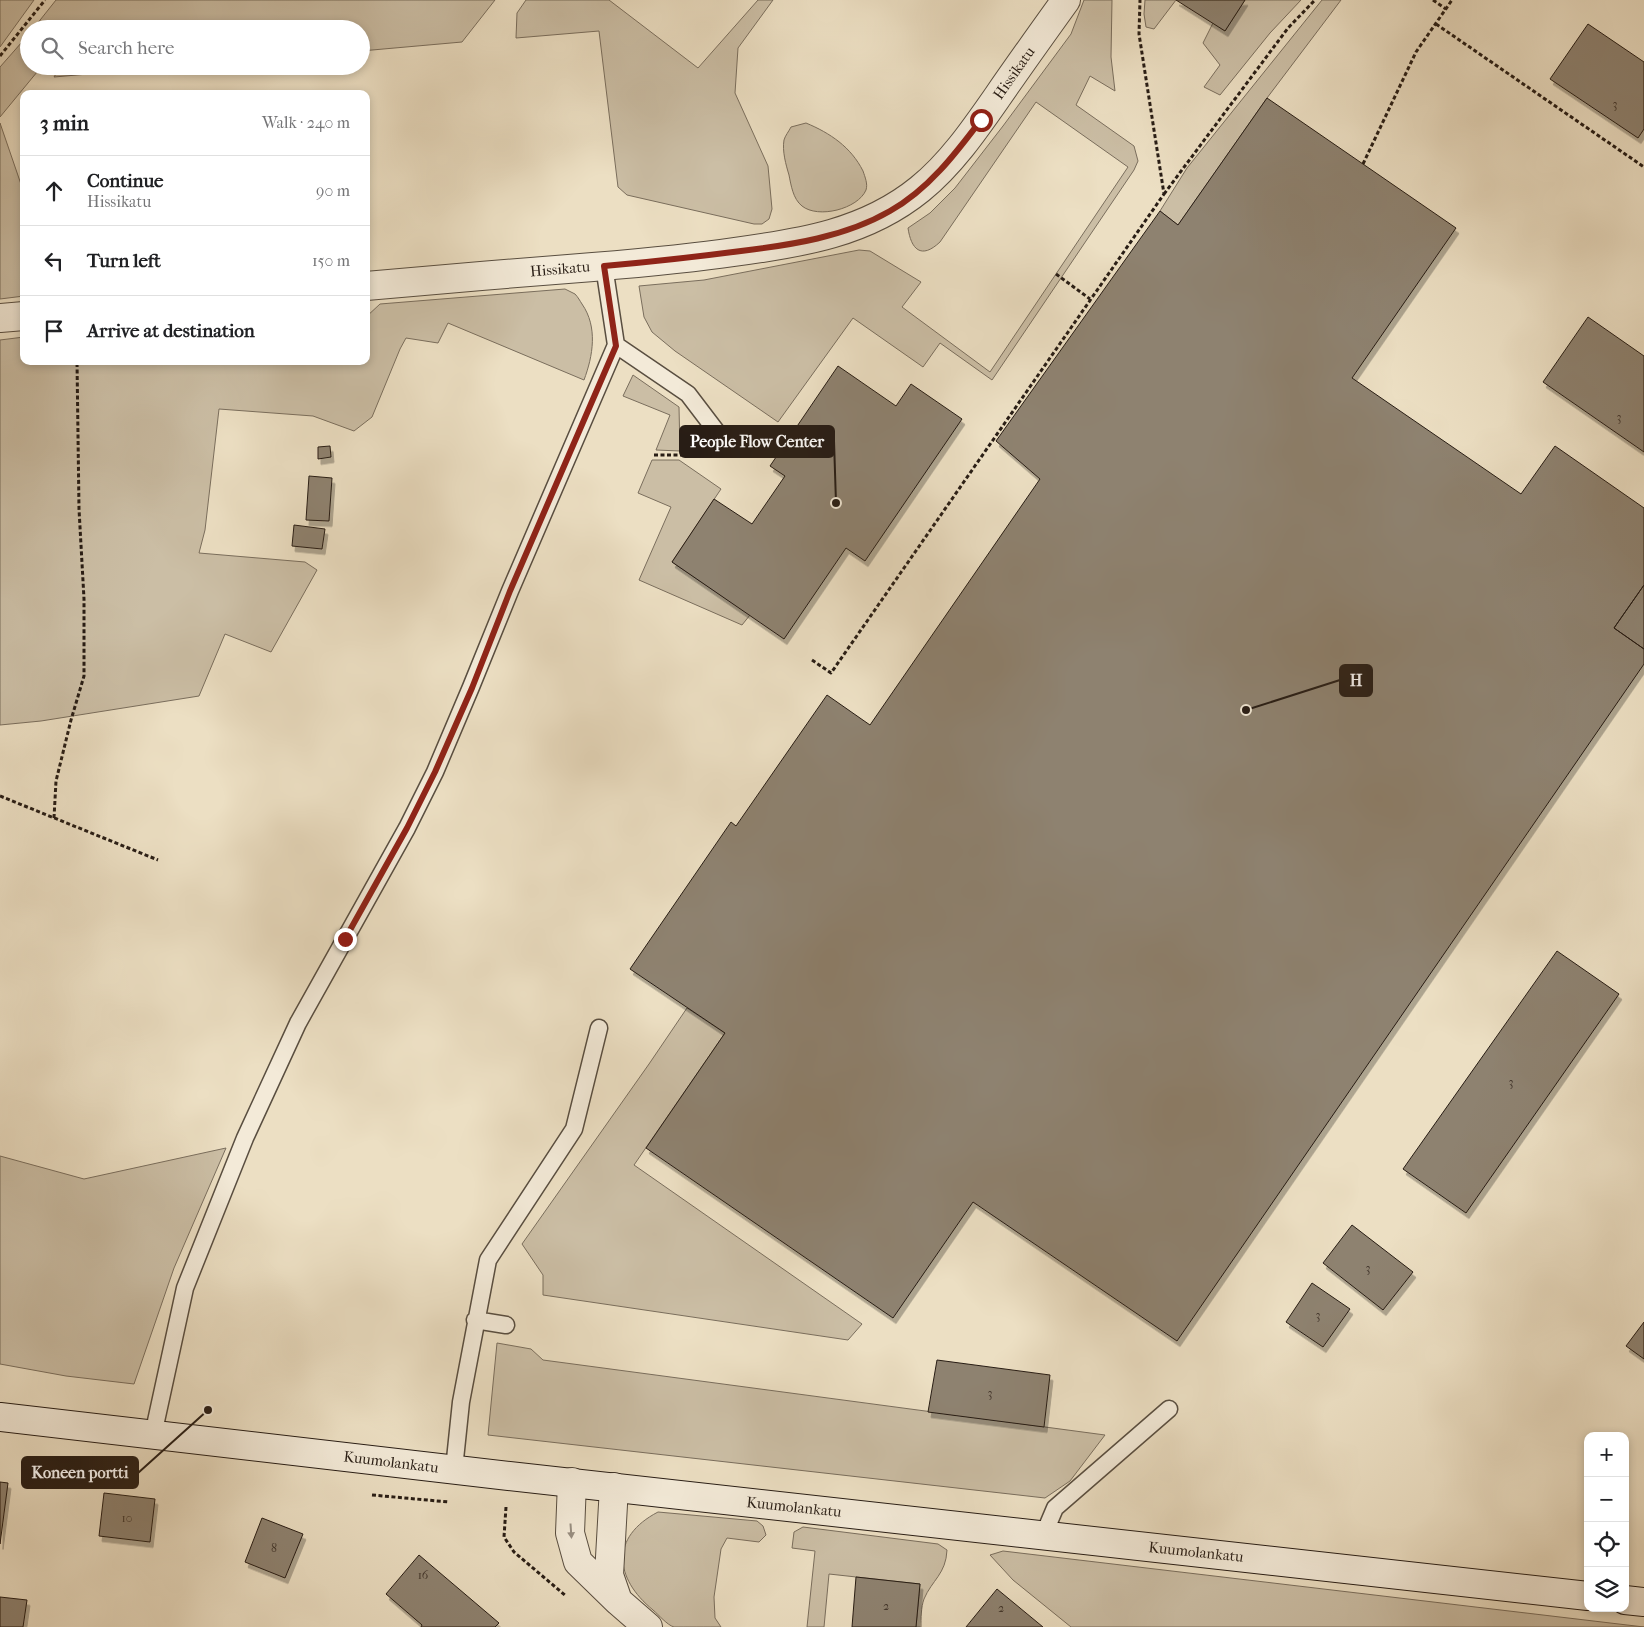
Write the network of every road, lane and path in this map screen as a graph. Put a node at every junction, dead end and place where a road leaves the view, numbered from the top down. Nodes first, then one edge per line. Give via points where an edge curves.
1 (45, 0) edge
2 (1066, 0) edge
3 (1140, 0) edge
4 (1315, 0) edge
5 (1433, 0) edge
6 (1452, 0) edge
7 (1446, 9) junction
8 (29, 20) edge
9 (1436, 24) junction
10 (20, 31) edge
11 (0, 56) edge
12 (1363, 164) dead end
13 (1644, 167) edge
14 (1164, 194) junction
15 (604, 266) junction
16 (1056, 274) dead end
17 (370, 286) edge
18 (1090, 299) junction
19 (20, 316) edge
20 (0, 318) edge
21 (616, 346) junction
22 (77, 365) edge
23 (723, 440) dead end
24 (654, 455) dead end
25 (682, 455) dead end
26 (812, 660) dead end
27 (0, 796) edge
28 (54, 818) junction
29 (158, 860) dead end
30 (599, 1028) dead end
31 (476, 1320) junction
32 (506, 1325) dead end
33 (1169, 1409) dead end
34 (0, 1416) edge
35 (153, 1435) junction
36 (454, 1469) junction
37 (572, 1482) junction
38 (614, 1487) junction
39 (372, 1495) dead end
40 (451, 1502) dead end
41 (506, 1504) dead end
42 (1044, 1534) junction
43 (1584, 1596) edge
44 (1629, 1600) edge
45 (618, 1601) junction
46 (573, 1602) dead end
47 (1644, 1602) edge
48 (648, 1627) edge

1 - 8 path
2 - 15 street, Hissikatu via 955,154 921,188 892,210 844,231 780,246
3 - 14 path via 1139,34
4 - 14 path via 1288,28
5 - 7 path
6 - 7 path
7 - 9 path
9 - 12 path via 1416,52
9 - 13 path
10 - 11 path
14 - 18 path
15 - 17 street, Hissikatu
15 - 21 lane
16 - 18 path
18 - 26 path via 831,673
19 - 20 street
21 - 23 lane via 688,394
21 - 35 lane via 435,772 298,1023 245,1138 185,1288
22 - 28 path via 84,676 56,782
24 - 25 path
27 - 28 path
28 - 29 path
30 - 31 lane via 574,1130 488,1260
31 - 32 lane
31 - 36 lane via 461,1402
33 - 42 lane via 1055,1508
34 - 35 street, Kuumolankatu
35 - 36 street, Kuumolankatu
36 - 37 street, Kuumolankatu
37 - 38 street, Kuumolankatu
37 -> 45 street via 570,1533 578,1562
38 - 42 street, Kuumolankatu
38 - 45 street via 609,1575
39 - 40 path
41 - 46 path via 504,1537 514,1552
42 - 43 street, Kuumolankatu
44 - 47 street
45 - 48 street

